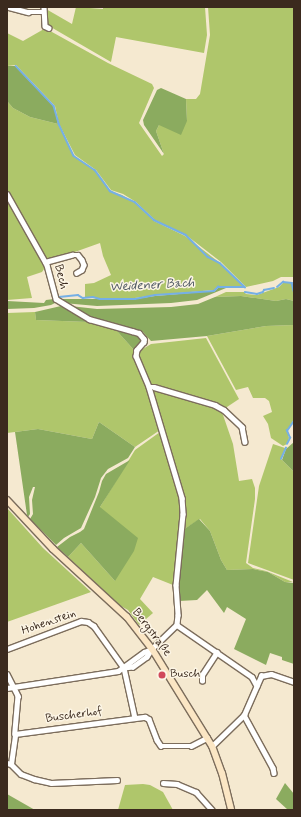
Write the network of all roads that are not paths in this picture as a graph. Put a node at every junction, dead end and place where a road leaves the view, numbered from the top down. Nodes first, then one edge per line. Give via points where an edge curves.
1 (9, 7) edge
2 (44, 9) edge
3 (49, 28) dead end
4 (7, 194) edge
5 (45, 262) junction
6 (76, 273) dead end
7 (149, 387) junction
8 (246, 442) dead end
9 (7, 500) edge
10 (177, 625) junction
11 (7, 649) edge
12 (152, 649) junction
13 (217, 652) junction
14 (124, 668) junction
15 (7, 674) edge
16 (202, 681) dead end
17 (294, 682) edge
18 (256, 686) junction
19 (14, 687) junction
20 (7, 688) edge
21 (244, 715) junction
22 (135, 718) junction
23 (15, 734) junction
24 (207, 738) junction
25 (212, 746) junction
26 (9, 763) edge
27 (274, 773) dead end
28 (117, 780) dead end
29 (163, 783) dead end
30 (212, 810) edge
31 (231, 810) edge

1 - 2 street via 28,12
2 - 3 street via 45,26
4 - 5 street
5 - 6 street, Bech via 78,255 84,265 82,270
5 - 7 street, Bech via 53,293 59,302 96,322 141,335 144,342 137,350 136,356
7 - 8 street via 219,408 242,428
7 - 10 street via 182,498 183,514 176,585
9 - 12 main road, Bergstraße via 54,549 127,617
10 - 12 street
10 - 13 street
11 - 14 street, Hohenstein via 81,621 88,622 94,626
12 - 14 street via 147,657 133,667
12 - 24 main road, Bergstraße
13 - 16 street via 202,675
13 - 18 street via 252,677
14 - 19 street via 112,673
14 - 22 street
15 - 19 street
17 - 18 street via 265,674
18 - 21 street
19 - 20 street
19 - 23 street via 18,696
21 - 25 street
21 - 27 street
22 - 23 street, Buscherhof
22 - 24 street, Buscherhof via 149,719 161,746 191,746
23 - 26 street
24 - 25 main road, Bergstraße
25 - 31 main road, Bergstraße
26 - 28 street via 21,774 51,783
29 - 30 street via 177,784 196,792

